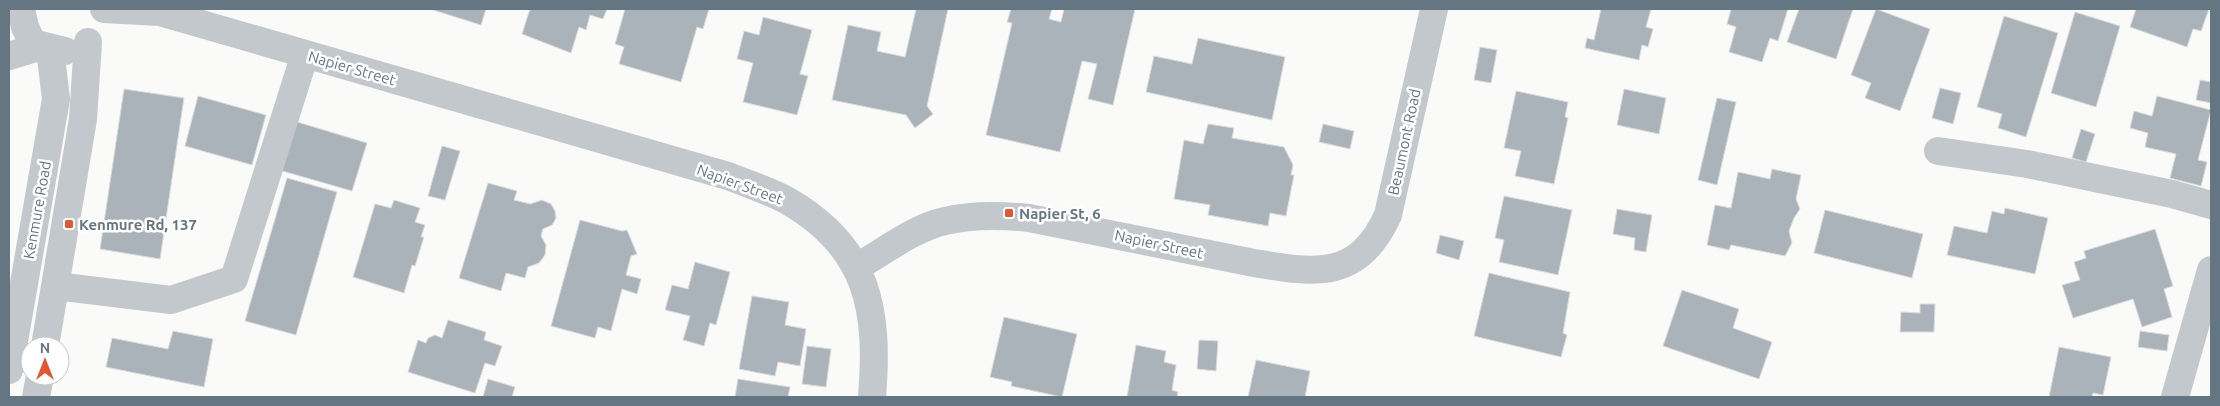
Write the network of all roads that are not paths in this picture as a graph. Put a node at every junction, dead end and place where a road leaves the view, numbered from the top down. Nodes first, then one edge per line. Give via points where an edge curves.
1 (104, 9) edge
2 (1434, 9) edge
3 (17, 13) edge
4 (88, 42) junction
5 (43, 48) junction
6 (304, 54) junction
7 (9, 56) edge
8 (1938, 152) dead end
9 (2211, 206) edge
10 (1350, 261) joint
11 (857, 267) junction
12 (2211, 270) edge
13 (56, 286) junction
14 (47, 336) edge
15 (9, 370) edge
16 (872, 397) edge
17 (2175, 397) edge

1 - 4 street via 103,22
1 - 6 street, Napier Street via 160,12
2 - 10 street, Beaumont Road via 1388,215 1380,234 1368,249
3 - 5 street, Kenmure Road
4 - 5 street via 76,49 63,51
4 - 13 street, Kenmure Road via 84,119
5 - 7 street
5 - 15 street, Kenmure Road via 56,99
6 - 11 street, Napier Street via 728,176 786,200 810,215 833,234
6 - 13 street via 234,279 171,300
8 - 9 street via 2037,166 2172,194
10 - 11 street, Napier Street via 1338,267 1316,270 1288,268 1029,218 993,215 944,221 914,233
11 - 16 street via 874,324
12 - 17 street
13 - 14 street, Kenmure Road

